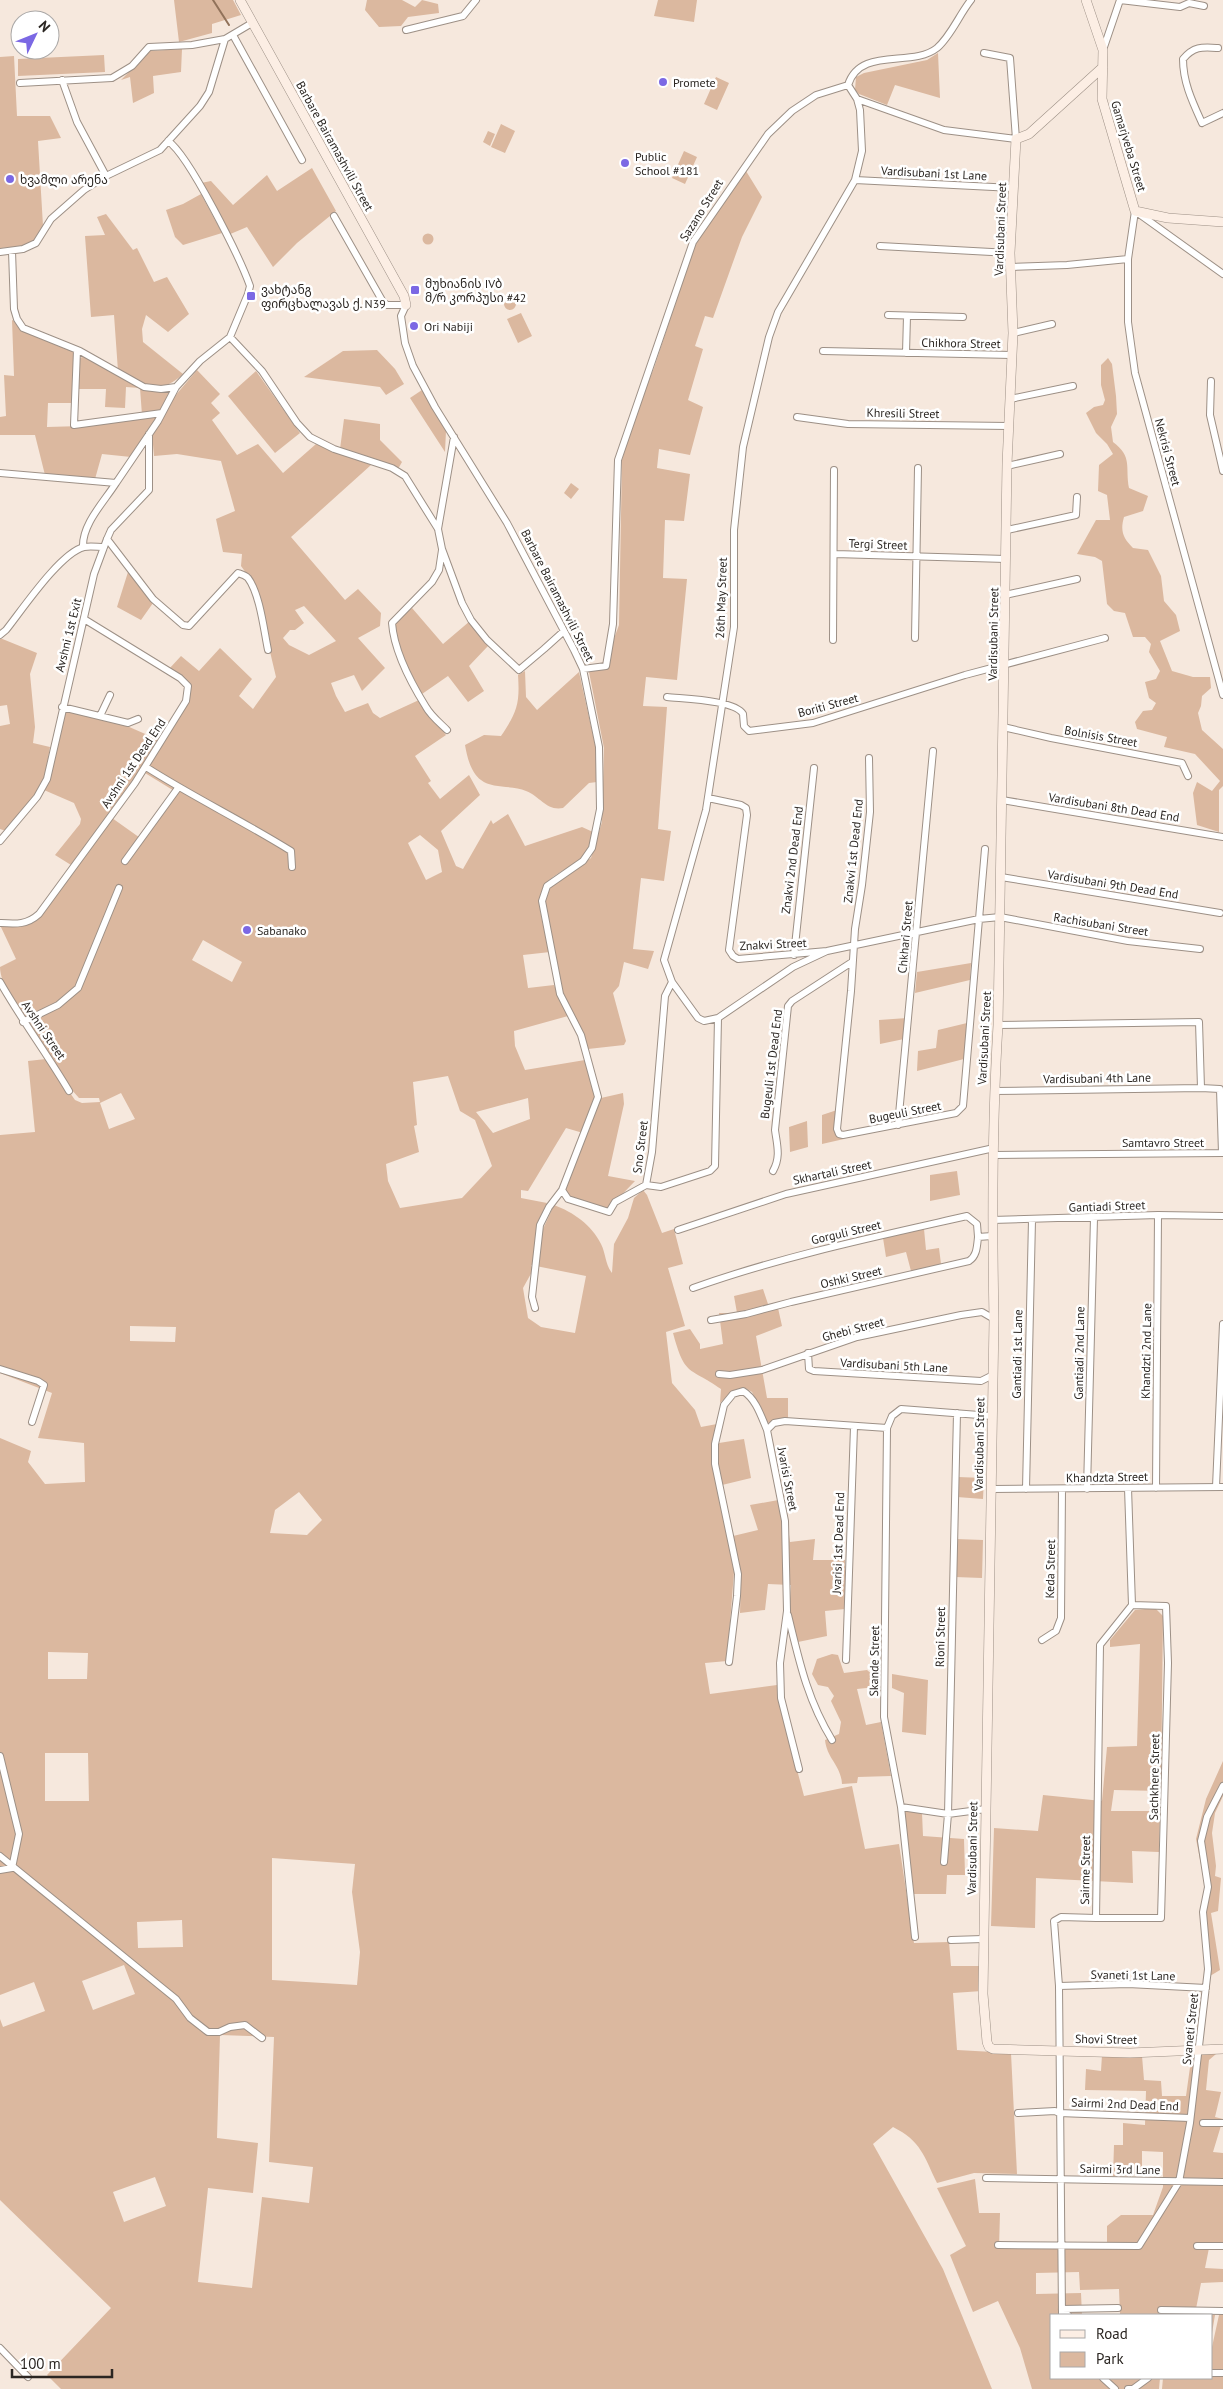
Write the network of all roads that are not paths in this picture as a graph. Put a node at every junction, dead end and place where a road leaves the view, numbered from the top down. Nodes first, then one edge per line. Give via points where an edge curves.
1 (240, 0) edge
2 (476, 0) edge
3 (971, 0) edge
4 (1086, 0) edge
5 (1120, 0) edge
6 (1204, 6) dead end
7 (252, 23) junction
8 (406, 30) dead end
9 (233, 35) junction
10 (225, 39) junction
11 (1218, 48) dead end
12 (1103, 50) junction
13 (984, 53) dead end
14 (1103, 67) junction
15 (62, 80) junction
16 (20, 83) dead end
17 (848, 85) junction
18 (857, 100) junction
19 (1223, 113) edge
20 (1016, 139) junction
21 (168, 141) junction
22 (302, 160) dead end
23 (106, 176) junction
24 (855, 180) junction
25 (1013, 188) junction
26 (1135, 210) junction
27 (334, 216) dead end
28 (1223, 222) edge
29 (880, 246) dead end
30 (12, 251) junction
31 (0, 252) edge
32 (1010, 253) junction
33 (1128, 259) junction
34 (1010, 267) junction
35 (1223, 274) edge
36 (406, 305) junction
37 (888, 316) dead end
38 (907, 316) junction
39 (962, 318) dead end
40 (1052, 324) dead end
41 (1013, 333) junction
42 (230, 337) junction
43 (77, 350) junction
44 (823, 351) dead end
45 (906, 353) junction
46 (1012, 355) junction
47 (1211, 381) dead end
48 (1073, 386) dead end
49 (176, 388) junction
50 (1010, 399) junction
51 (162, 413) junction
52 (798, 417) dead end
53 (1009, 426) junction
54 (149, 434) junction
55 (454, 437) junction
56 (1060, 454) dead end
57 (1007, 466) junction
58 (918, 468) dead end
59 (834, 470) dead end
60 (1223, 470) edge
61 (0, 473) edge
62 (116, 483) junction
63 (1077, 497) dead end
64 (438, 529) junction
65 (1007, 530) junction
66 (107, 539) junction
67 (84, 547) junction
68 (104, 547) junction
69 (442, 549) junction
70 (835, 554) junction
71 (916, 556) junction
72 (1006, 559) junction
73 (1077, 579) dead end
74 (1006, 594) junction
75 (84, 619) junction
76 (564, 630) junction
77 (0, 635) edge
78 (915, 638) dead end
79 (1104, 638) dead end
80 (833, 640) dead end
81 (268, 650) dead end
82 (1005, 663) junction
83 (583, 670) junction
84 (1222, 687) edge
85 (110, 695) dead end
86 (1223, 695) edge
87 (667, 697) dead end
88 (722, 704) junction
89 (62, 707) junction
90 (100, 716) junction
91 (138, 719) dead end
92 (1003, 726) junction
93 (447, 730) dead end
94 (933, 751) dead end
95 (869, 758) dead end
96 (146, 767) junction
97 (814, 768) dead end
98 (1188, 776) dead end
99 (178, 788) junction
100 (708, 798) junction
101 (1002, 800) junction
102 (1223, 836) edge
103 (0, 841) edge
104 (985, 849) dead end
105 (125, 861) dead end
106 (292, 867) dead end
107 (1001, 877) junction
108 (119, 888) dead end
109 (1220, 913) dead end
110 (1000, 917) junction
111 (979, 919) junction
112 (0, 923) edge
113 (918, 933) junction
114 (854, 946) junction
115 (1200, 949) dead end
116 (827, 951) junction
117 (794, 955) junction
118 (852, 962) junction
119 (0, 982) edge
120 (672, 982) junction
121 (718, 1018) junction
122 (23, 1022) junction
123 (998, 1025) junction
124 (1201, 1088) junction
125 (69, 1091) dead end
126 (994, 1091) junction
127 (898, 1125) junction
128 (994, 1152) junction
129 (773, 1171) dead end
130 (646, 1185) junction
131 (562, 1190) junction
132 (1158, 1215) junction
133 (1223, 1216) edge
134 (1094, 1218) junction
135 (992, 1220) junction
136 (1032, 1220) junction
137 (678, 1230) dead end
138 (992, 1236) junction
139 (978, 1237) junction
140 (692, 1288) dead end
141 (535, 1308) dead end
142 (710, 1320) dead end
143 (994, 1320) junction
144 (1223, 1324) edge
145 (808, 1353) junction
146 (0, 1369) edge
147 (718, 1374) dead end
148 (993, 1375) junction
149 (957, 1413) junction
150 (992, 1416) junction
151 (32, 1422) dead end
152 (854, 1427) junction
153 (887, 1428) junction
154 (767, 1430) junction
155 (1220, 1487) edge
156 (1087, 1488) junction
157 (1128, 1488) junction
158 (1156, 1488) junction
159 (992, 1489) junction
160 (1026, 1489) junction
161 (1062, 1489) junction
162 (1132, 1605) junction
163 (787, 1611) junction
164 (1042, 1640) dead end
165 (846, 1660) dead end
166 (729, 1662) dead end
167 (832, 1740) dead end
168 (0, 1756) edge
169 (799, 1769) dead end
170 (1223, 1786) edge
171 (901, 1806) junction
172 (986, 1809) junction
173 (948, 1814) junction
174 (0, 1856) edge
175 (944, 1862) dead end
176 (12, 1868) junction
177 (0, 1870) edge
178 (1096, 1918) junction
179 (915, 1937) dead end
180 (983, 1939) junction
181 (951, 1940) dead end
182 (1059, 1986) junction
183 (1206, 1988) junction
184 (262, 2038) dead end
185 (988, 2047) joint
186 (1223, 2049) edge
187 (1200, 2050) junction
188 (1059, 2051) junction
189 (1018, 2113) dead end
190 (1059, 2113) junction
191 (1190, 2118) junction
192 (1203, 2123) dead end
193 (1223, 2123) edge
194 (986, 2178) dead end
195 (1060, 2180) junction
196 (1179, 2182) junction
197 (1223, 2182) edge
198 (998, 2245) dead end
199 (1061, 2246) junction
200 (1197, 2246) dead end
201 (1223, 2246) edge
202 (1118, 2308) dead end
203 (1160, 2310) dead end
204 (1223, 2311) edge
205 (1062, 2312) edge
206 (0, 2348) edge
207 (28, 2377) dead end
208 (1104, 2379) edge
209 (1146, 2379) edge
210 (1116, 2389) edge
211 (1128, 2389) edge

1 - 7 street, Barbare Bairamashvili Street
2 - 8 street via 463,16
3 - 17 street via 936,48 923,54 867,63 858,69
4 - 12 street
5 - 6 street via 1180,7 1189,3
5 - 12 street, Gamarjveba Street
7 - 9 street
7 - 36 street, Barbare Bairamashvili Street via 404,296
9 - 10 street
9 - 22 street
10 - 15 street via 192,45 149,47 132,66 112,78
10 - 21 street via 209,92
11 - 19 street via 1198,47 1190,51 1183,59 1183,71 1202,122
12 - 14 street, Gamarjveba Street
13 - 20 street, Vardisubani Street via 1010,58
14 - 20 street via 1030,134
14 - 26 street, Gamarjveba Street via 1102,99
15 - 16 street
15 - 23 street via 77,122
17 - 18 street
17 - 83 street, Sazano Street via 816,95 792,111 768,134 693,242 618,460 614,624 609,659 606,666
18 - 20 street via 944,130
18 - 24 street, 26th May Street via 862,151
20 - 25 street, Vardisubani Street
21 - 23 street via 153,155
21 - 42 street via 181,152 196,178 250,286
23 - 30 street via 84,190 51,219 36,243
24 - 25 street, Vardisubani 1st Lane
24 - 88 street, 26th May Street via 778,312 769,337 739,476 733,567 734,627
25 - 32 street, Vardisubani Street
26 - 28 street via 1168,218
26 - 33 street, Nekrisi Street
26 - 35 street
27 - 36 street via 383,302
29 - 32 street
30 - 31 street
30 - 43 street via 16,319 23,328
32 - 34 street, Vardisubani Street
33 - 34 street
33 - 84 street, Nekrisi Street via 1128,322 1135,373
34 - 41 street, Vardisubani Street
36 - 55 street, Barbare Bairamashvili Street via 401,316 413,366
37 - 38 street
38 - 39 street
38 - 45 street, Chikhora Street
40 - 41 street
41 - 46 street, Vardisubani Street
42 - 49 street via 200,361
42 - 64 street via 262,371 297,424 310,437 405,476
43 - 49 street via 144,387
43 - 51 street via 74,425
44 - 45 street
45 - 46 street, Chikhora Street
46 - 50 street, Vardisubani Street
47 - 60 street via 1210,415
48 - 50 street
49 - 51 street
50 - 53 street, Vardisubani Street
51 - 54 street
52 - 53 street, Khresili Street via 848,424
53 - 57 street, Vardisubani Street
54 - 62 street
54 - 66 street, Avshni 1st Exit via 150,490 111,530
55 - 64 street
55 - 76 street, Barbare Bairamashvili Street via 507,523
56 - 57 street
57 - 65 street, Vardisubani Street
58 - 71 street
59 - 70 street
61 - 62 street
62 - 67 street via 86,529
63 - 65 street via 1076,515
64 - 69 street
65 - 72 street, Vardisubani Street
66 - 68 street, Avshni 1st Exit
66 - 81 street via 153,599 183,625 189,626 238,573 245,576 257,602
67 - 68 street
67 - 77 street via 48,577
68 - 75 street, Avshni 1st Exit
69 - 76 street via 471,620 519,670
69 - 93 street via 439,570 432,582 392,623 392,632 426,709
70 - 71 street, Tergi Street
70 - 80 street, Tergi Street
71 - 72 street, Tergi Street
71 - 78 street
72 - 74 street, Vardisubani Street
73 - 74 street
74 - 82 street, Vardisubani Street
75 - 89 street, Avshni 1st Exit
75 - 96 street, Avshni 1st Dead End via 188,686 186,701
76 - 83 street, Barbare Bairamashvili Street
79 - 82 street
82 - 88 street, Boriti Street via 813,723 749,731 744,726 741,711
82 - 92 street, Vardisubani Street
83 - 131 street, Barbare Bairamashvili Street via 599,747 599,822 592,848 583,861 547,886 542,901 560,994 581,1036 598,1097
84 - 86 street, Nekrisi Street
85 - 90 street
87 - 88 street, Boriti Street
88 - 100 street, 26th May Street
89 - 90 street
89 - 103 street, Avshni 1st Exit via 43,789
90 - 91 street via 128,723
92 - 98 street, Bolnisis Street via 1182,763
92 - 101 street, Vardisubani Street
94 - 113 street, Chkhari Street
95 - 114 street, Znakvi 1st Dead End via 870,812
96 - 99 street
96 - 112 street, Avshni 1st Dead End via 39,914 22,924
97 - 117 street, Znakvi 2nd Dead End
99 - 105 street
99 - 106 street via 291,851
100 - 117 street, Znakvi Street via 741,805 746,808 747,815 729,950 738,959
100 - 120 street, 26th May Street via 664,960
101 - 102 street, Vardisubani 8th Dead End
101 - 107 street, Vardisubani Street
104 - 111 street, Bugeuli Street
107 - 109 street, Vardisubani 9th Dead End
107 - 110 street, Vardisubani Street
108 - 122 street via 78,988 58,1005
110 - 111 street, Znakvi Street
110 - 115 street, Rachisubani Street via 1128,941
110 - 123 street, Vardisubani Street
111 - 113 street, Znakvi Street
111 - 127 street, Bugeuli Street via 963,1106 956,1113
113 - 114 street, Znakvi Street
113 - 127 street, Chkhari Street
114 - 116 street, Znakvi Street
114 - 118 street, Bugeuli Street
116 - 117 street, Znakvi Street
116 - 121 street via 793,967
118 - 127 street, Bugeuli Street via 837,1129 843,1135
118 - 129 street, Bugeuli 1st Dead End via 788,1006 775,1130 778,1163
119 - 122 street, Avshni Street
120 - 121 street, 26th May Street via 698,1018 704,1021
120 - 130 street, Sno Street via 665,996 652,1152
121 - 130 street, Sno Street via 716,1166 710,1171 661,1187
122 - 125 street, Avshni Street
123 - 124 street via 1199,1022
123 - 126 street, Vardisubani Street
124 - 126 street, Vardisubani 4th Lane
124 - 128 street, Samtavro Street via 1220,1089 1222,1153
126 - 128 street, Vardisubani Street
128 - 135 street, Vardisubani Street
128 - 137 street, Skhartali Street via 786,1194
130 - 131 street via 615,1202 608,1212 568,1198
131 - 141 street, Barbare Bairamashvili Street via 540,1224 532,1296
132 - 133 street, Gantiadi Street
132 - 134 street, Gantiadi Street
132 - 158 street, Khandzti 2nd Lane
134 - 136 street, Gantiadi Street
134 - 156 street, Gantiadi 2nd Lane
135 - 136 street, Gantiadi Street
135 - 138 street, Vardisubani Street
136 - 160 street, Gantiadi 1st Lane
138 - 139 street
138 - 143 street, Vardisubani Street
139 - 140 street, Gorguli Street via 977,1224 967,1216 824,1248 749,1268
139 - 142 street, Oshki Street via 974,1258 969,1261
143 - 145 street, Ghebi Street via 982,1312 961,1315 857,1337
143 - 148 street, Vardisubani Street
144 - 155 street
145 - 147 street, Ghebi Street via 762,1370
145 - 148 street, Vardisubani 5th Lane via 809,1369 814,1371 981,1381
146 - 151 street via 44,1385
148 - 150 street, Vardisubani Street
149 - 150 street
149 - 153 street via 901,1409 892,1416
149 - 173 street, Rioni Street
150 - 159 street, Vardisubani Street
152 - 153 street
152 - 154 street via 785,1421
152 - 165 street, Jvarisi 1st Dead End
153 - 171 street, Skande Street via 884,1717
154 - 163 street, Jvarisi Street via 785,1521
154 - 166 street, Jvarisi Street via 749,1395 743,1391 733,1394 724,1405 715,1464 738,1574
155 - 158 street, Khandzta Street
156 - 157 street, Khandzta Street
156 - 161 street, Khandzta Street
157 - 158 street, Khandzta Street
157 - 162 street
159 - 160 street, Khandzta Street
159 - 172 street, Vardisubani Street
160 - 161 street, Khandzta Street
161 - 164 street, Keda Street via 1061,1618 1056,1631
162 - 178 street, Sairme Street via 1100,1645
162 - 178 street, Sachkhere Street via 1166,1606 1168,1673 1162,1918
163 - 167 street via 806,1686 817,1715
163 - 169 street, Jvarisi Street via 780,1663 781,1698
168 - 176 street via 19,1834
170 - 183 street, Svaneti Street via 1207,1817 1201,1841 1208,1887 1203,1912 1208,1970
171 - 173 street
171 - 179 street, Skande Street
172 - 173 street
172 - 180 street, Vardisubani Street
173 - 175 street, Rioni Street
174 - 176 street
176 - 177 street
176 - 184 street via 176,1999 190,2018 208,2032 245,2025
178 - 182 street, Sairme Street via 1061,1917 1054,1921
180 - 181 street
180 - 185 street, Vardisubani Street via 983,1994
182 - 183 street, Svaneti 1st Lane via 1128,1984
182 - 188 street, Sairme Street
183 - 187 street, Svaneti Street
185 - 188 street, Shovi Street
186 - 187 street, Shovi Street
187 - 188 street, Shovi Street via 1130,2053
187 - 191 street, Svaneti Street
188 - 190 street, Sairme Street
189 - 190 street, Sairmi 2nd Dead End
190 - 191 street, Sairmi 2nd Dead End
190 - 195 street, Sairme Street
191 - 196 street, Svaneti Street
192 - 193 street
194 - 195 street, Sairmi 3rd Lane
195 - 196 street, Sairmi 3rd Lane
195 - 199 street, Sairme Street
196 - 197 street, Sairmi 3rd Lane
196 - 199 street, Svaneti Street via 1139,2246
198 - 199 street
199 - 205 street, Sairme Street
200 - 201 street
202 - 205 street
203 - 204 street
206 - 207 street
208 - 210 street
209 - 211 street

